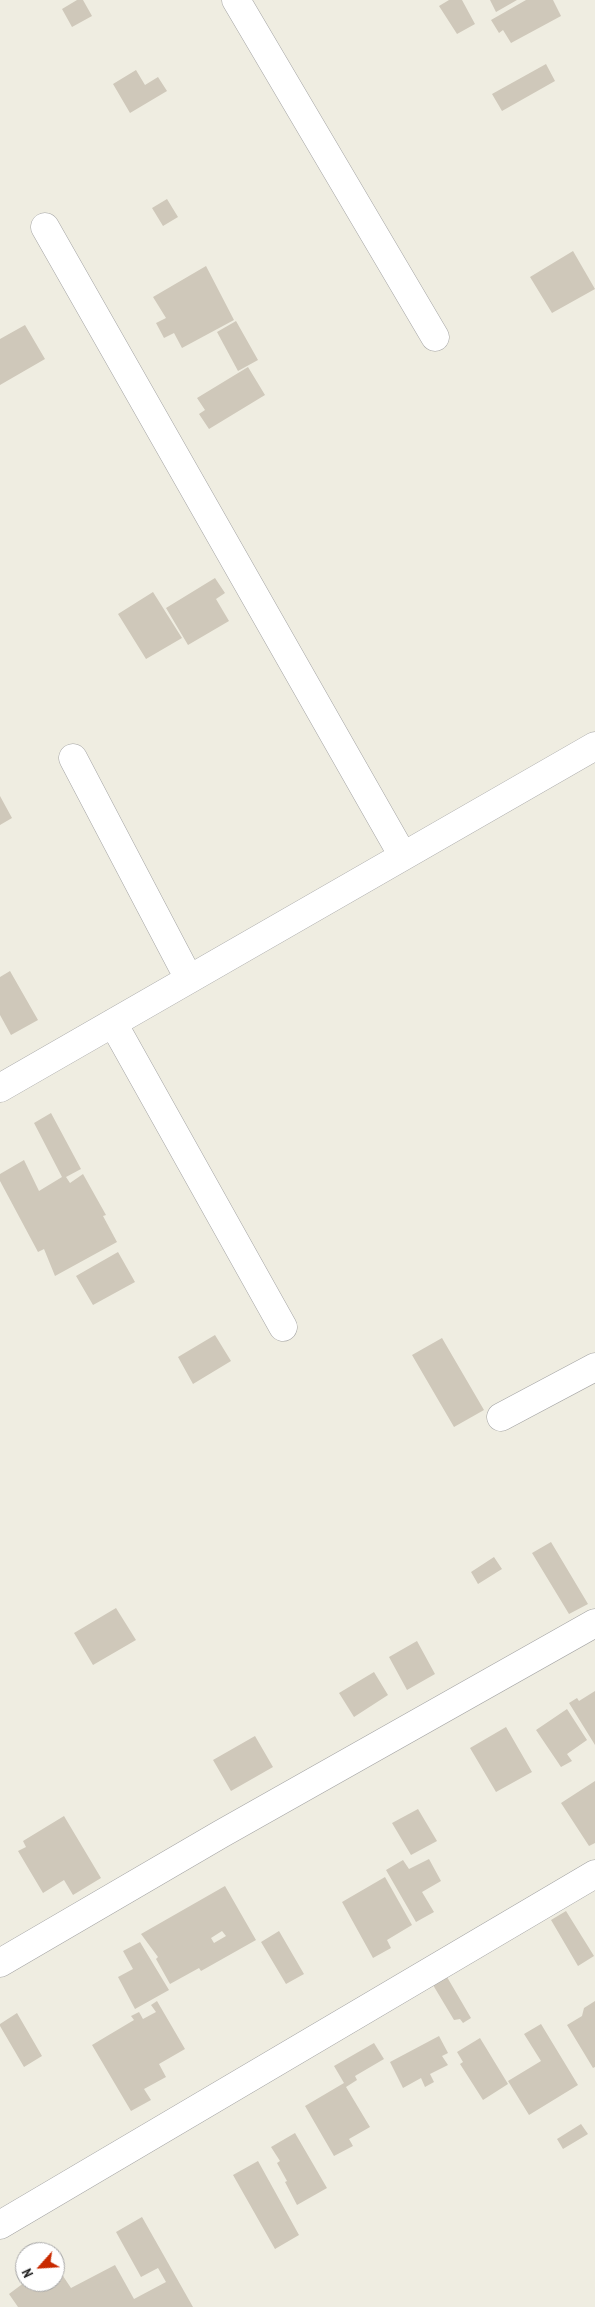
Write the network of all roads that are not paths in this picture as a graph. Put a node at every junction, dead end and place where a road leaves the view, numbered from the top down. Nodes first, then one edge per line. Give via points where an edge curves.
1 (236, 0) edge
2 (45, 227) dead end
3 (436, 337) dead end
4 (595, 746) edge
5 (73, 758) dead end
6 (403, 856) junction
7 (189, 979) junction
8 (113, 1023) junction
9 (0, 1088) edge
10 (283, 1327) dead end
11 (595, 1367) edge
12 (501, 1417) dead end
13 (595, 1623) edge
14 (595, 1874) edge
15 (0, 1963) edge
16 (0, 2225) edge

1 - 3 street
2 - 6 street
4 - 6 street
5 - 7 street
6 - 7 street
7 - 8 street
8 - 9 street
8 - 10 street
11 - 12 street
13 - 15 street
14 - 16 street

